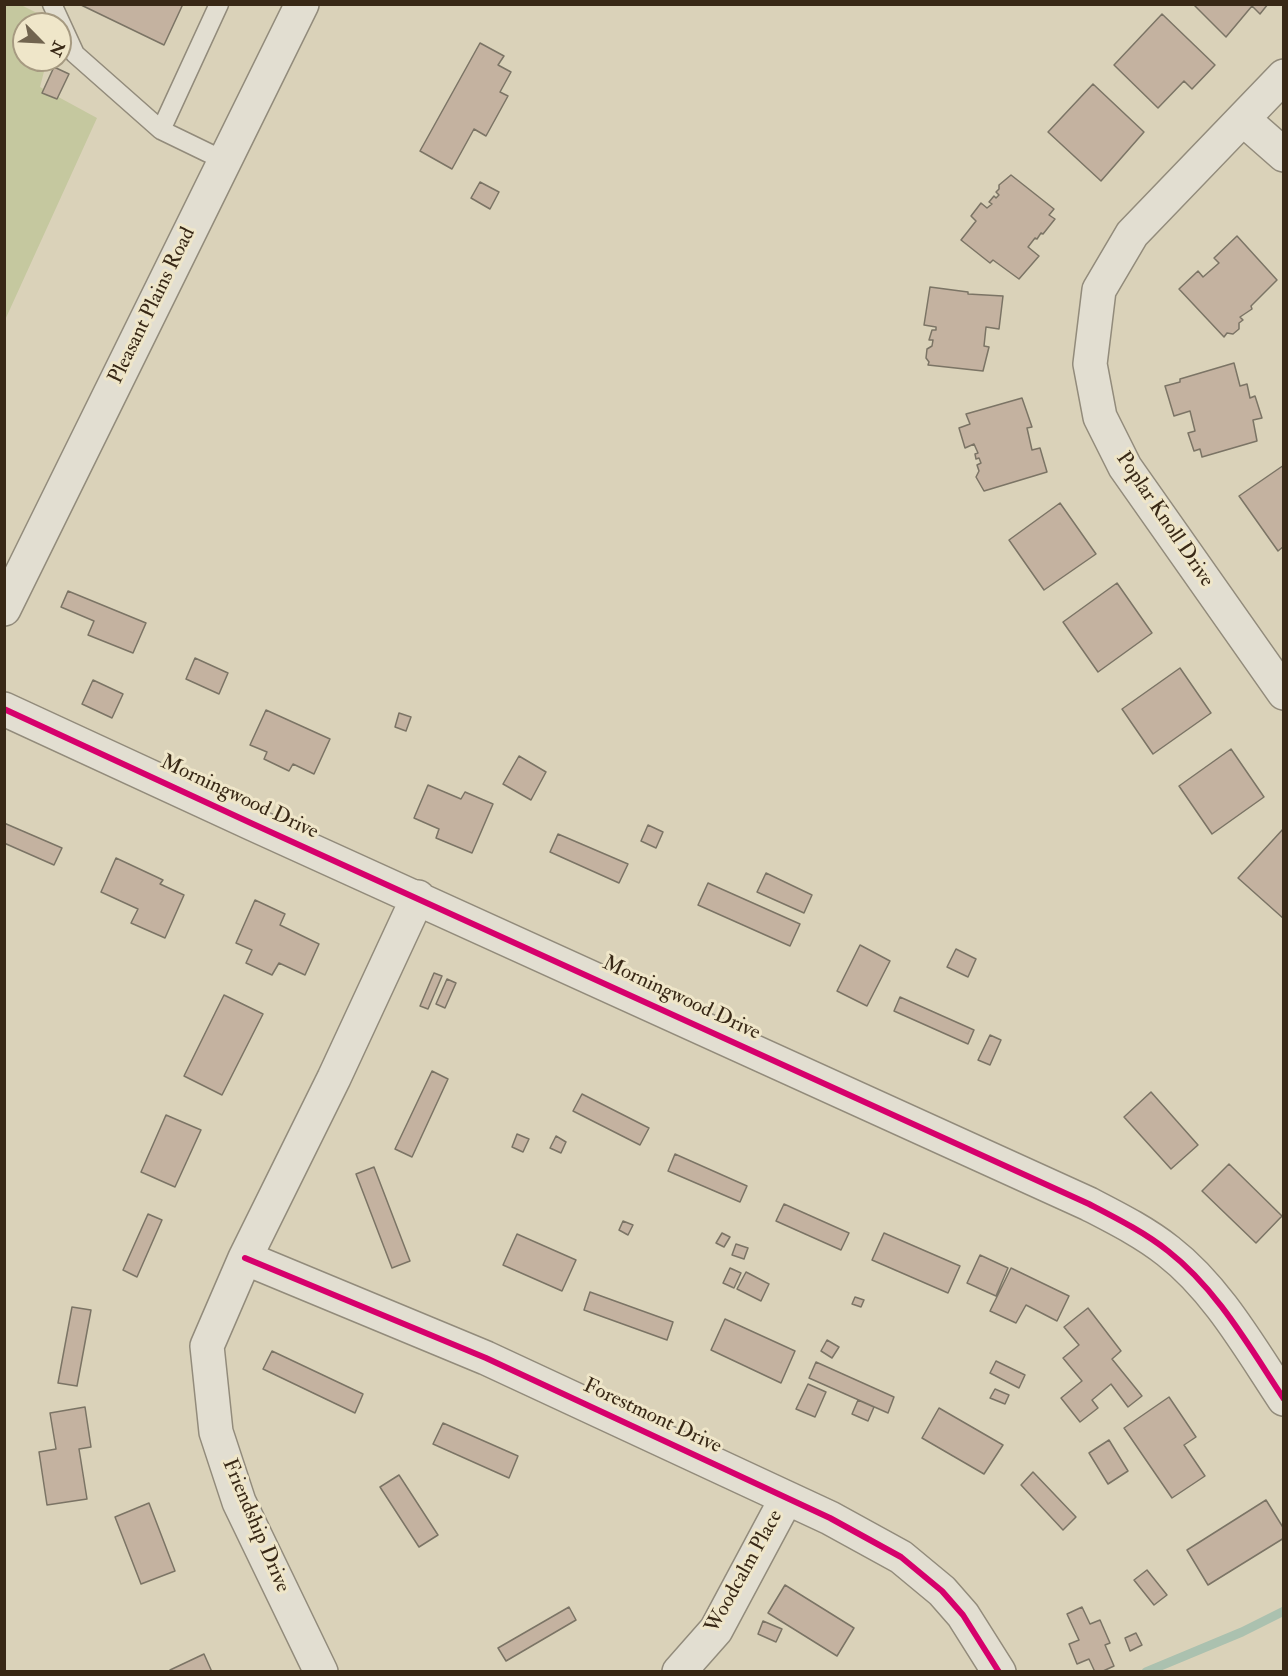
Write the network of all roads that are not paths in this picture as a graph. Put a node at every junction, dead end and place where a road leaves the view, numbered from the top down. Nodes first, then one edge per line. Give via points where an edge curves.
1 (52, 4) edge
2 (219, 4) edge
3 (298, 6) edge
4 (1284, 76) edge
5 (1243, 119) junction
6 (161, 130) junction
7 (1284, 154) edge
8 (225, 161) junction
9 (4, 609) edge
10 (1284, 693) edge
11 (4, 709) edge
12 (418, 897) junction
13 (245, 1258) junction
14 (1284, 1399) edge
15 (786, 1499) junction
16 (321, 1671) edge
17 (679, 1671) edge
18 (999, 1671) edge

1 - 6 lane via 75,54
2 - 6 lane
3 - 8 street, Pleasant Plains Road
4 - 5 street, Poplar Knoll Drive
5 - 7 street
5 - 10 street, Poplar Knoll Drive via 1132,234 1099,290 1090,364 1100,417 1125,467
6 - 8 lane
8 - 9 street, Pleasant Plains Road
11 - 12 street, Morningwood Drive
12 - 13 street, Friendship Drive
12 - 14 street, Morningwood Drive via 1135,1228 1193,1273 1243,1337
13 - 15 street, Forestmont Drive via 486,1358
13 - 16 street, Friendship Drive via 207,1346 216,1432 239,1502
15 - 17 street, Woodcalm Place via 716,1630
15 - 18 street, Forestmont Drive via 901,1557 942,1591 963,1615

